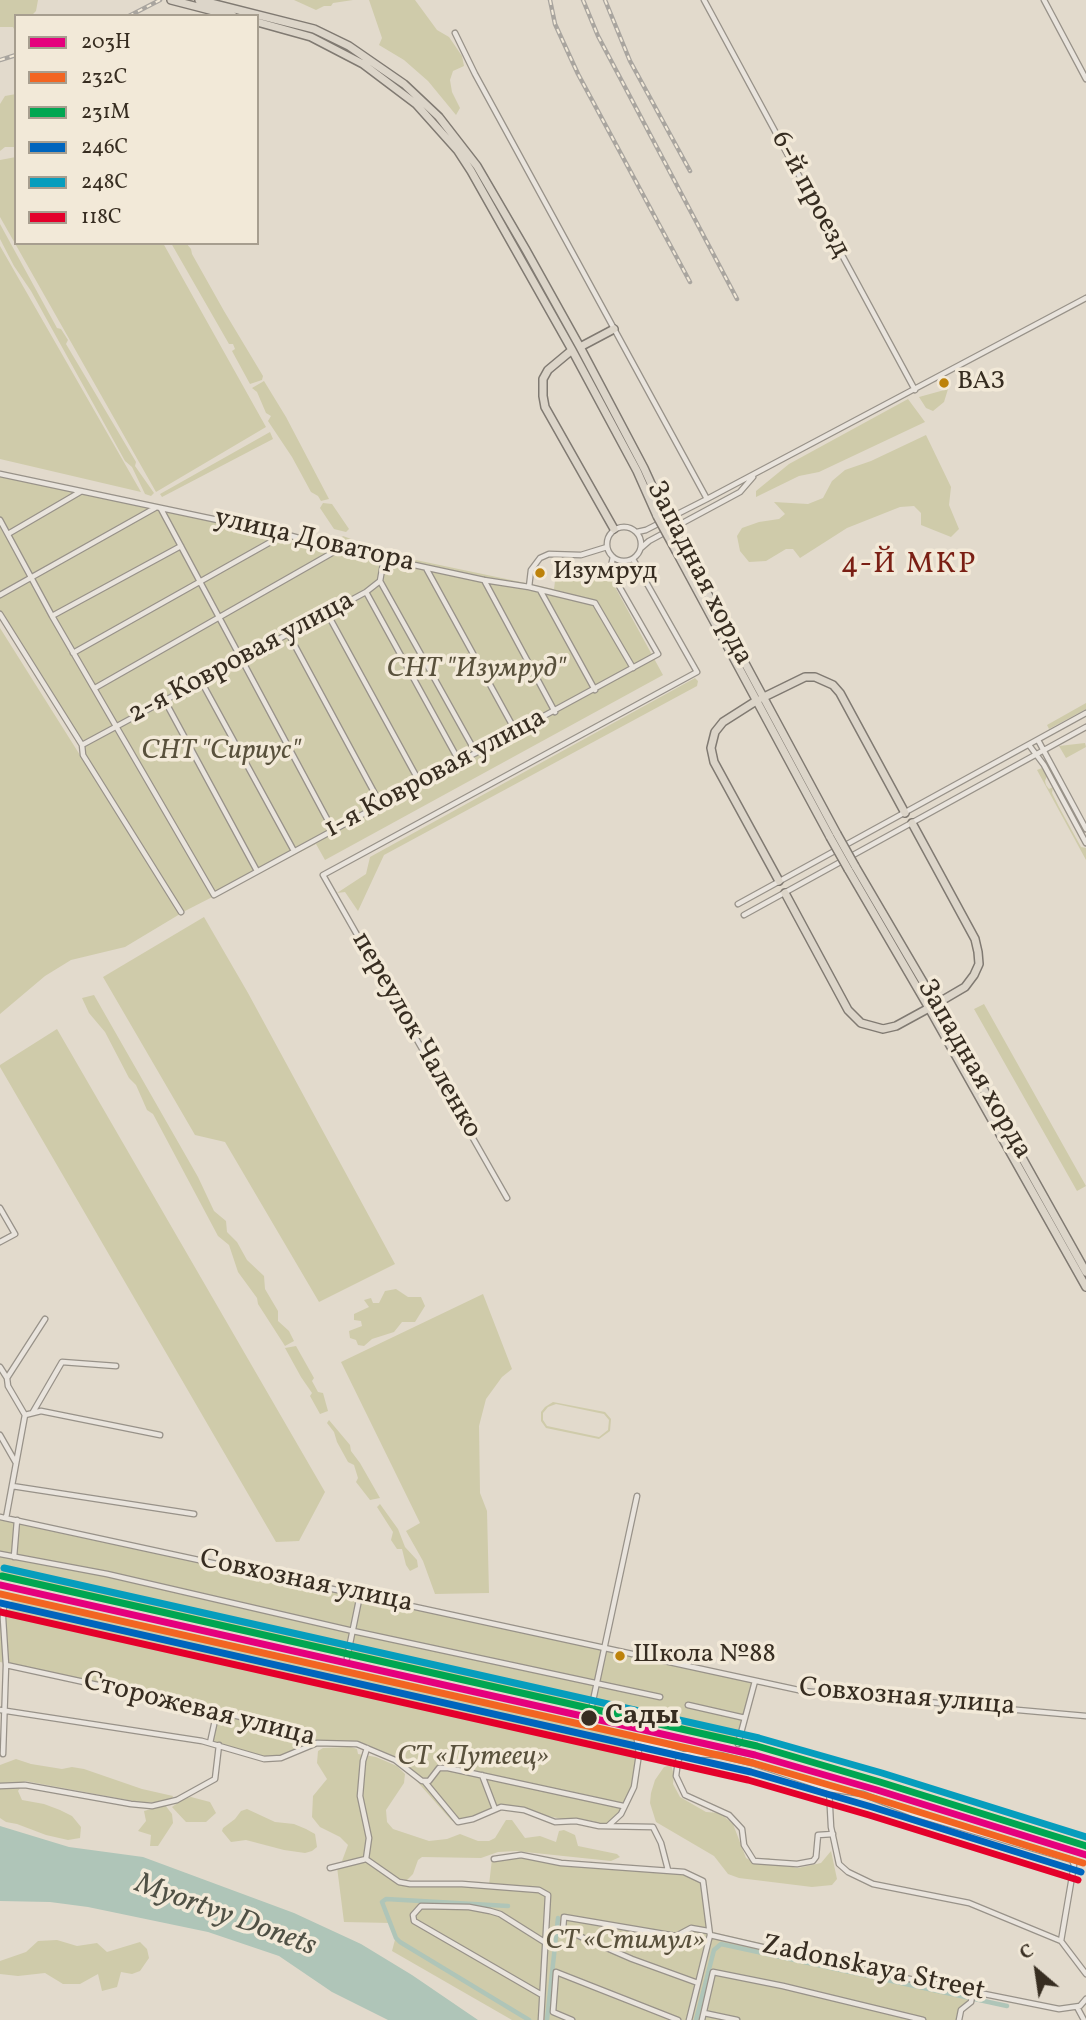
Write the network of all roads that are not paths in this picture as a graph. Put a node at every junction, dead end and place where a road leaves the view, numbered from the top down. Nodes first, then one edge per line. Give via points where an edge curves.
1 (171, 0) edge
2 (200, 0) edge
3 (704, 0) edge
4 (1044, 0) edge
5 (225, 14) edge
6 (258, 14) edge
7 (259, 14) edge
8 (259, 23) edge
9 (455, 33) dead end
10 (1086, 79) edge
11 (1086, 298) edge
12 (614, 329) junction
13 (576, 349) junction
14 (915, 390) junction
15 (0, 474) edge
16 (755, 474) junction
17 (81, 492) junction
18 (707, 499) junction
19 (158, 508) junction
20 (0, 520) edge
21 (614, 529) junction
22 (637, 532) junction
23 (8, 534) junction
24 (284, 534) junction
25 (181, 546) junction
26 (607, 547) junction
27 (641, 548) junction
28 (340, 549) junction
29 (613, 557) junction
30 (384, 558) junction
31 (633, 559) junction
32 (426, 567) junction
33 (32, 577) junction
34 (484, 580) junction
35 (200, 581) junction
36 (380, 581) junction
37 (529, 587) junction
38 (540, 590) junction
39 (366, 592) junction
40 (0, 596) edge
41 (327, 613) junction
42 (0, 614) edge
43 (52, 616) junction
44 (220, 618) junction
45 (288, 633) junction
46 (73, 653) junction
47 (242, 659) junction
48 (633, 668) junction
49 (201, 681) junction
50 (94, 688) junction
51 (594, 690) junction
52 (759, 700) junction
53 (165, 701) junction
54 (555, 712) junction
55 (1086, 713) edge
56 (117, 726) junction
57 (1086, 727) edge
58 (1059, 728) junction
59 (516, 732) junction
60 (1064, 738) junction
61 (1038, 740) junction
62 (82, 745) junction
63 (1029, 745) junction
64 (1043, 750) junction
65 (476, 753) junction
66 (1036, 754) junction
67 (459, 761) junction
68 (420, 783) junction
69 (381, 805) junction
70 (905, 813) junction
71 (912, 823) junction
72 (1086, 829) edge
73 (333, 830) junction
74 (1086, 843) edge
75 (295, 851) junction
76 (257, 871) junction
77 (779, 881) junction
78 (785, 893) junction
79 (738, 904) dead end
80 (181, 912) dead end
81 (744, 915) dead end
82 (933, 1006) junction
83 (507, 1198) dead end
84 (0, 1208) edge
85 (0, 1242) edge
86 (1086, 1272) edge
87 (1086, 1287) edge
88 (46, 1319) dead end
89 (116, 1366) dead end
90 (0, 1367) edge
91 (7, 1377) junction
92 (32, 1413) junction
93 (25, 1415) junction
94 (0, 1434) edge
95 (160, 1434) dead end
96 (16, 1464) junction
97 (12, 1486) junction
98 (637, 1496) dead end
99 (194, 1514) dead end
100 (3, 1518) edge
101 (17, 1520) junction
102 (0, 1554) edge
103 (14, 1557) junction
104 (360, 1595) junction
105 (2, 1605) edge
106 (353, 1631) junction
107 (3, 1648) edge
108 (606, 1648) junction
109 (347, 1658) dead end
110 (6, 1665) junction
111 (755, 1681) junction
112 (597, 1683) junction
113 (660, 1697) dead end
114 (688, 1705) dead end
115 (2, 1710) edge
116 (591, 1710) dead end
117 (217, 1711) junction
118 (1086, 1716) edge
119 (745, 1718) junction
120 (210, 1743) junction
121 (738, 1744) dead end
122 (219, 1745) junction
123 (309, 1745) junction
124 (367, 1748) junction
125 (3, 1754) dead end
126 (682, 1754) junction
127 (482, 1775) junction
128 (424, 1782) junction
129 (0, 1786) edge
130 (829, 1789) junction
131 (623, 1806) junction
132 (495, 1809) junction
133 (608, 1826) junction
134 (832, 1834) junction
135 (366, 1859) junction
136 (494, 1859) dead end
137 (330, 1868) dead end
138 (668, 1870) junction
139 (709, 1933) junction
140 (1061, 1941) junction
141 (546, 1943) junction
142 (1086, 1974) edge
143 (698, 1983) junction
144 (542, 1994) junction
145 (972, 1996) junction
146 (1086, 1999) edge
147 (1077, 2007) junction
148 (704, 2013) junction
149 (541, 2020) edge
150 (572, 2020) edge
151 (678, 2020) edge
152 (689, 2020) edge
153 (702, 2020) edge
154 (737, 2020) edge
155 (923, 2020) edge
156 (959, 2020) edge
157 (1084, 2020) edge

1 - 5 highway
2 - 6 highway, Западная хорда
3 - 14 street, 6-й проезд
4 - 10 street
7 - 13 highway, Западная хорда via 314,29 349,46 422,99 478,166
8 - 13 highway, Западная хорда via 311,37 346,53 416,104 471,171
9 - 12 street
11 - 14 street
12 - 13 highway
12 - 18 street
13 - 21 highway via 543,379 545,407
13 - 52 highway, Западная хорда, bridge via 644,468 661,514
14 - 16 street
15 - 17 street, улица Доватора
16 - 18 street
16 - 27 street via 740,492
17 - 19 street, улица Доватора
17 - 23 street
18 - 22 street
19 - 24 street, улица Доватора
19 - 25 street
19 - 33 street
20 - 23 street
21 - 22 street via 624,526
21 - 26 street
22 - 27 street
23 - 33 street
24 - 28 street, улица Доватора
24 - 35 street
25 - 35 street
25 - 43 street
26 - 29 street
26 - 37 street via 581,555 540,558 531,570
27 - 31 street
28 - 30 street, улица Доватора
28 - 44 street
29 - 31 street
29 - 48 street, 1-я Ковровая улица via 615,579 658,654
30 - 32 street, улица Доватора
30 - 36 street, 2-я Ковровая улица
31 - 83 street, переулок Чаленко via 696,671 323,875
32 - 34 street, улица Доватора
32 - 59 street
33 - 40 street
33 - 43 street
34 - 37 street, улица Доватора
34 - 54 street
35 - 44 street
35 - 46 street
36 - 39 street, 2-я Ковровая улица
36 - 65 street
37 - 38 street, улица Доватора
38 - 48 street, улица Доватора via 594,603
38 - 51 street
39 - 41 street, 2-я Ковровая улица
39 - 67 street
41 - 45 street, 2-я Ковровая улица
41 - 68 street
42 - 62 street
43 - 46 street
44 - 47 street
44 - 50 street
45 - 47 street, 2-я Ковровая улица
45 - 69 street
46 - 50 street
47 - 49 street, 2-я Ковровая улица
47 - 73 street
48 - 51 street, 1-я Ковровая улица
49 - 53 street, 2-я Ковровая улица
49 - 75 street
50 - 56 street
51 - 54 street, 1-я Ковровая улица
52 - 70 highway via 805,677 833,685
52 - 77 highway via 723,722 711,748 714,762
52 - 82 highway, Западная хорда, bridge
53 - 56 street, 2-я Ковровая улица
53 - 76 street
54 - 59 street, 1-я Ковровая улица
55 - 58 street
56 - 62 street, 2-я Ковровая улица
56 - 76 street, 1-я Ковровая улица via 214,895
57 - 60 street
58 - 60 street
58 - 61 street
59 - 65 street, 1-я Ковровая улица
60 - 64 street
61 - 63 street
61 - 64 street
62 - 80 street via 83,755
63 - 66 street
63 - 70 street
64 - 66 street
64 - 72 street
65 - 67 street, 1-я Ковровая улица
66 - 71 street
66 - 74 street
67 - 68 street, 1-я Ковровая улица
68 - 69 street, 1-я Ковровая улица
69 - 73 street, 1-я Ковровая улица
70 - 77 street
71 - 78 street
71 - 82 highway via 978,952 975,975 965,987
73 - 75 street, 1-я Ковровая улица
75 - 76 street, 1-я Ковровая улица
77 - 79 street
78 - 81 street
78 - 82 highway via 848,1010 861,1023 883,1029 896,1026
82 - 86 highway, Западная хорда
82 - 87 highway, Западная хорда
84 - 85 street via 15,1234
88 - 91 street
89 - 92 street via 62,1362
90 - 91 street
91 - 93 street
92 - 93 street
92 - 95 street
93 - 96 street, Совхозная улица
94 - 96 street
96 - 97 street, Совхозная улица
97 - 99 street
97 - 100 street, Совхозная улица
98 - 108 street
100 - 101 street, Совхозная улица
101 - 103 street
101 - 104 street, Совхозная улица
102 - 103 street
103 - 106 street
104 - 106 street
104 - 108 street, Совхозная улица
105 - 107 street
106 - 109 street
106 - 112 street
107 - 110 street
108 - 111 street, Совхозная улица
108 - 112 street
110 - 115 street
110 - 117 street, Сторожевая улица
111 - 118 street, Совхозная улица via 858,1697
111 - 119 street
112 - 113 street
112 - 116 street
114 - 119 street
115 - 120 street
115 - 125 street
117 - 120 street
117 - 123 street, Сторожевая улица via 297,1731
119 - 121 street
120 - 122 street
122 - 123 street via 264,1759 281,1758
122 - 129 street via 215,1779 177,1800 152,1806 25,1785
123 - 124 street, Сторожевая улица via 348,1743
124 - 128 street, Сторожевая улица via 395,1760
124 - 135 street via 360,1796 369,1838
126 - 130 street via 720,1755
126 - 131 street via 637,1740 634,1787
126 - 134 street via 677,1776 685,1795 729,1815 741,1829 754,1861 813,1861 818,1835
127 - 128 street via 442,1768
127 - 131 street
127 - 132 street
128 - 132 street, Сторожевая улица via 458,1822
130 - 134 street
130 - 140 street via 863,1794 911,1813 1072,1860
131 - 133 street
132 - 133 street via 524,1810 555,1822
133 - 138 street via 653,1827
134 - 140 street via 839,1864 860,1879 969,1903
135 - 137 street
135 - 141 street via 399,1882 410,1884 545,1891 550,1904
136 - 138 street via 521,1855 561,1863
138 - 139 street via 703,1881
139 - 143 street
139 - 143 street via 691,1927 676,1936 564,1917 563,1929
139 - 145 street, Zadonskaya Street
140 - 142 street
141 - 144 street
141 - 144 street via 500,1914 469,1907 421,1906 413,1915 414,1921
143 - 152 street
144 - 149 street
145 - 147 street, Zadonskaya Street via 1059,2009
145 - 156 street
146 - 147 street
147 - 157 street
148 - 153 street
148 - 154 street
148 - 155 street via 713,1972
150 - 151 street via 553,2012 556,1972

